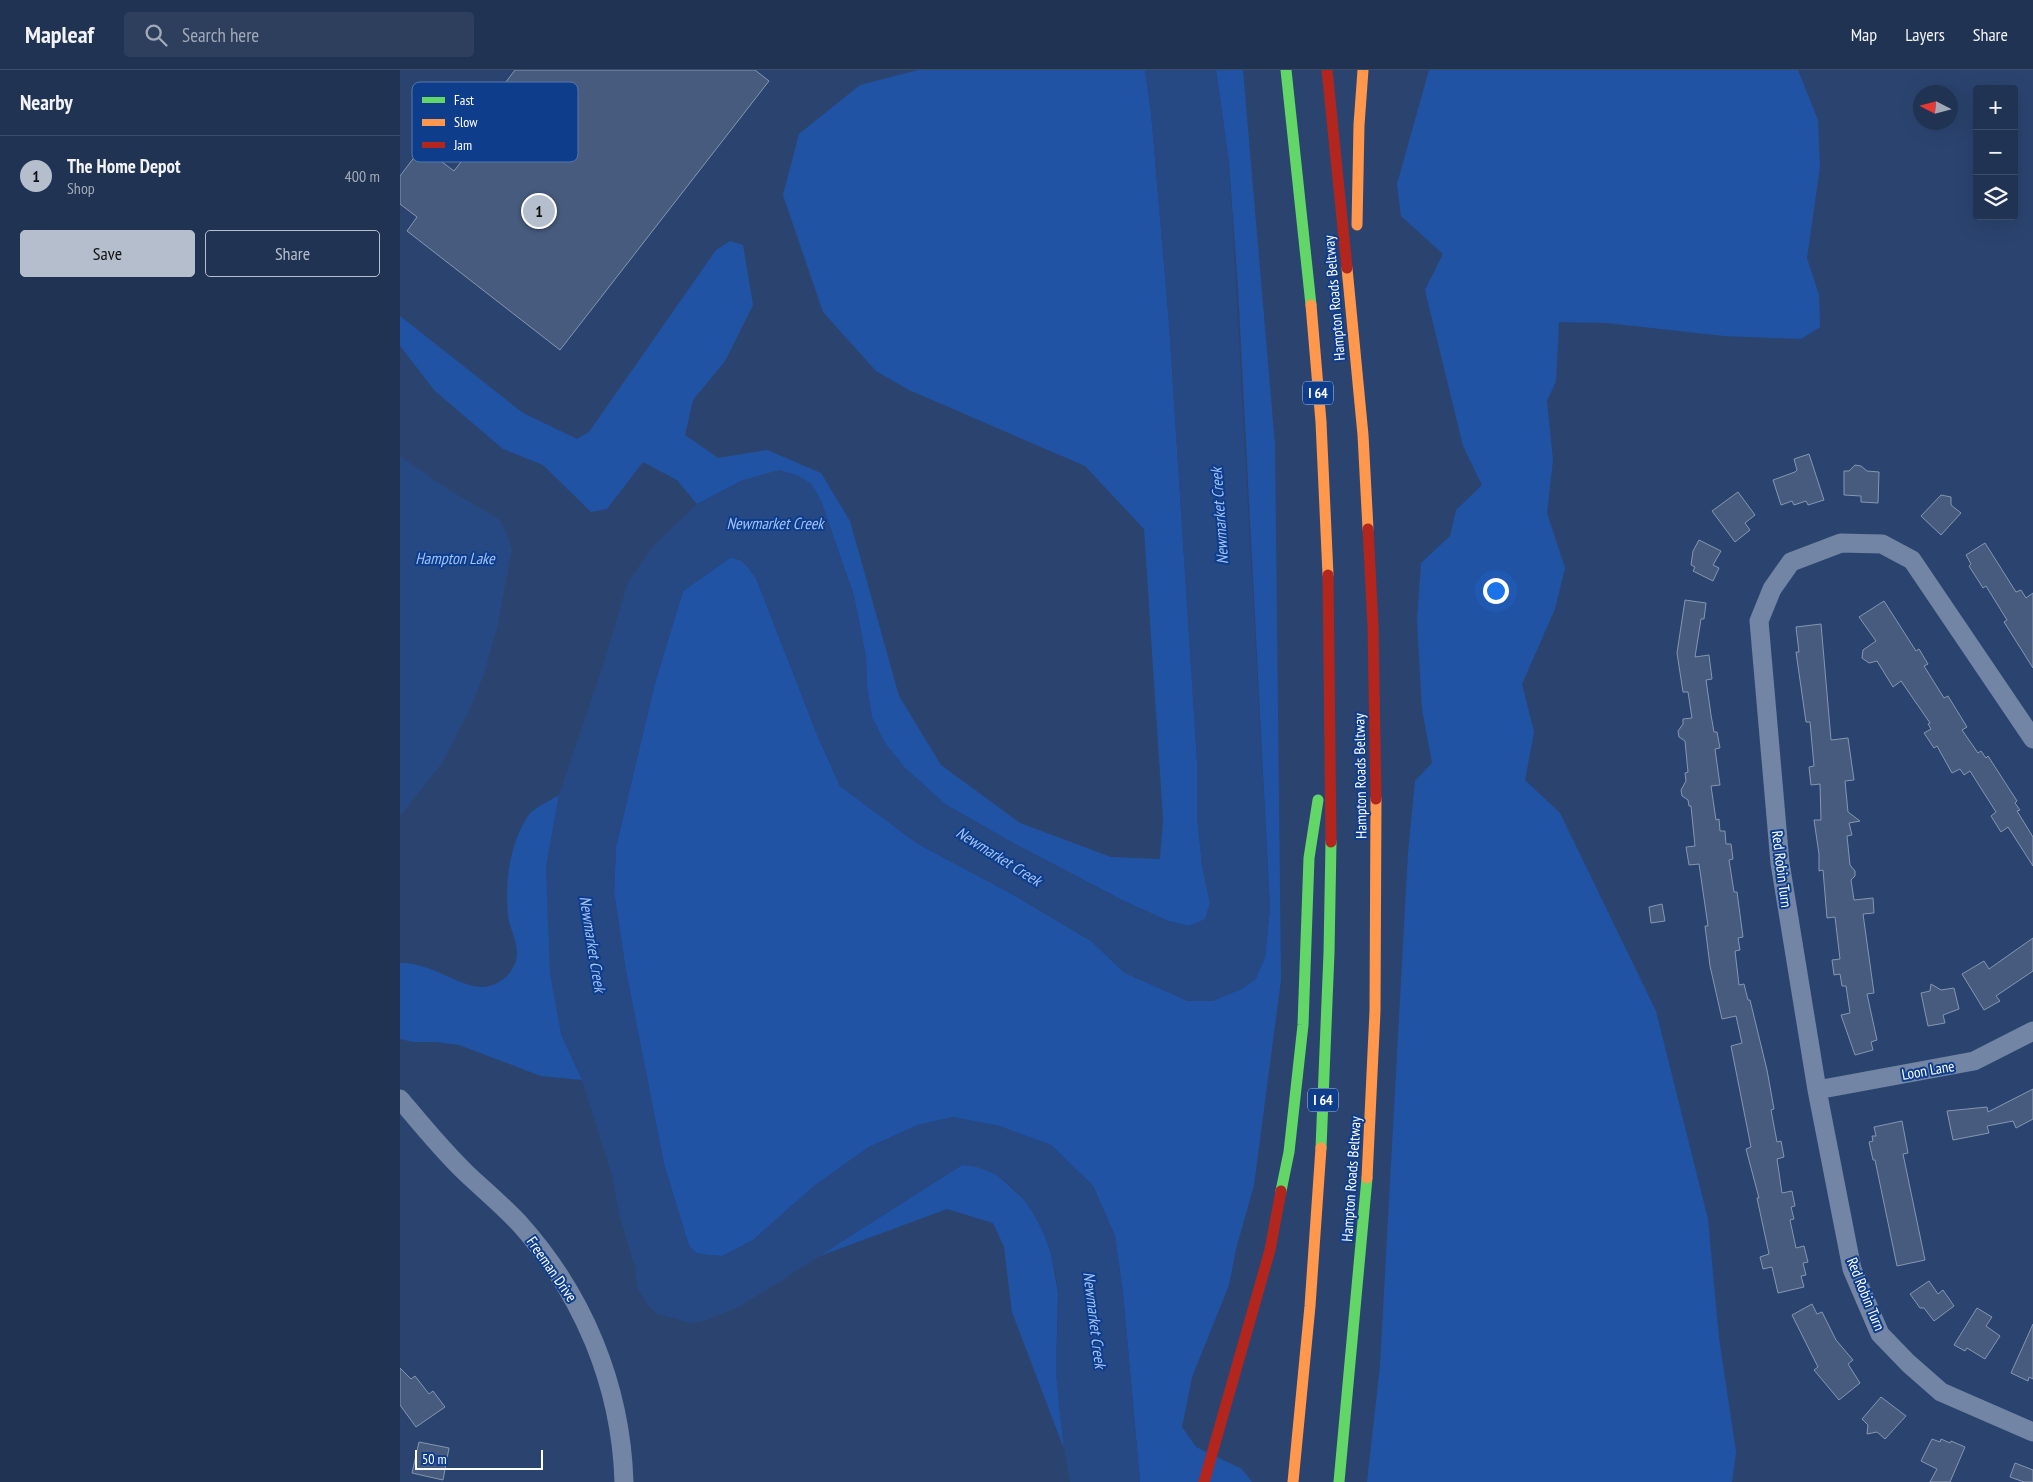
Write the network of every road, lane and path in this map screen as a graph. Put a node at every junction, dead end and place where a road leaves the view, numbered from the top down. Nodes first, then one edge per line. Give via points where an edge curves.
1 (1277, 70) edge
2 (1286, 70) edge
3 (1327, 70) edge
4 (1363, 70) edge
5 (1296, 144) junction
6 (1357, 233) dead end
7 (1357, 252) dead end
8 (1356, 369) junction
9 (1332, 717) junction
10 (2033, 739) edge
11 (2033, 1031) edge
12 (1816, 1090) junction
13 (400, 1099) edge
14 (2033, 1432) edge
15 (624, 1482) edge
16 (1204, 1482) edge
17 (1293, 1482) edge
18 (1339, 1482) edge

1 - 5 highway
2 - 5 highway, Hampton Roads Beltway / I 64
3 - 8 highway, Hampton Roads Beltway
4 - 6 highway
5 - 9 highway, Hampton Roads Beltway / I 64 via 1325,490
7 - 8 highway
8 - 18 highway, Hampton Roads Beltway via 1363,435 1373,626 1377,883 1366,1200
9 - 16 highway via 1309,858 1303,1025 1289,1152 1270,1250
9 - 17 highway, I 64 via 1331,920 1323,1095 1311,1316
10 - 12 street, Red Robin Turn via 1912,560 1882,544 1841,543 1790,562 1772,589 1759,621 1778,844
11 - 12 street, Loon Lane via 1974,1061
12 - 14 street, Red Robin Turn via 1852,1269 1880,1334 1942,1392
13 - 15 street, Freeman Drive via 443,1150 538,1245 572,1294 608,1383 620,1441

